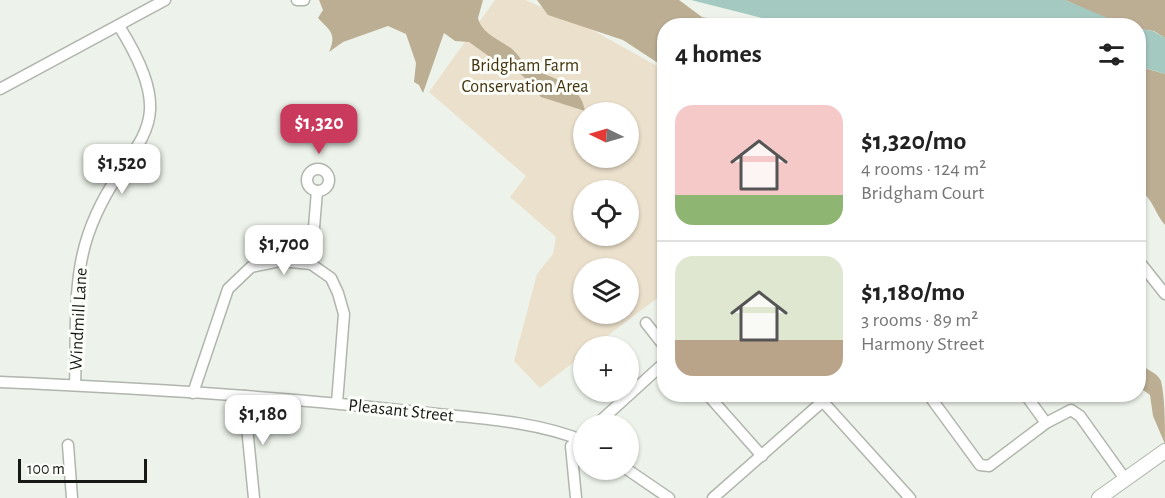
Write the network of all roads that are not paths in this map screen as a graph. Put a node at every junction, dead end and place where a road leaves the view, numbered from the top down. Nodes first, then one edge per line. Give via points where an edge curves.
1 (165, 0) edge
2 (297, 0) edge
3 (304, 0) edge
4 (119, 26) junction
5 (0, 89) edge
6 (317, 191) dead end
7 (312, 264) junction
8 (1146, 270) edge
9 (1165, 294) edge
10 (646, 323) dead end
11 (657, 336) edge
12 (657, 369) edge
13 (0, 382) edge
14 (75, 385) junction
15 (193, 393) junction
16 (244, 396) junction
17 (715, 402) edge
18 (818, 402) edge
19 (827, 402) edge
20 (934, 402) edge
21 (1031, 402) edge
22 (337, 403) junction
23 (608, 414) edge
24 (1046, 423) junction
25 (573, 436) edge
26 (68, 445) dead end
27 (1165, 450) edge
28 (762, 456) junction
29 (639, 478) edge
30 (1125, 478) junction
31 (575, 480) edge
32 (72, 498) edge
33 (254, 498) edge
34 (576, 498) edge
35 (669, 498) edge
36 (713, 498) edge
37 (910, 498) edge
38 (1099, 498) edge

1 - 4 street
2 - 3 street
4 - 5 street
4 - 14 street, Windmill Lane via 142,68 151,98 151,117 141,143 106,194 88,236 80,267
6 - 7 street
7 - 15 street via 265,262 251,267 234,283
7 - 22 street via 331,278 344,314
8 - 9 street
10 - 11 street
12 - 23 street
13 - 14 street, Pleasant Street
14 - 15 street, Pleasant Street
15 - 16 street, Pleasant Street
16 - 22 street, Pleasant Street
16 - 33 street
17 - 28 street
18 - 28 street
19 - 37 street
20 - 24 street via 980,465 989,466
21 - 24 street
22 - 25 street, Pleasant Street via 517,424
24 - 30 street via 1068,410 1076,412
26 - 32 street
27 - 30 main road
28 - 36 street
29 - 35 street
30 - 38 main road
31 - 34 street

